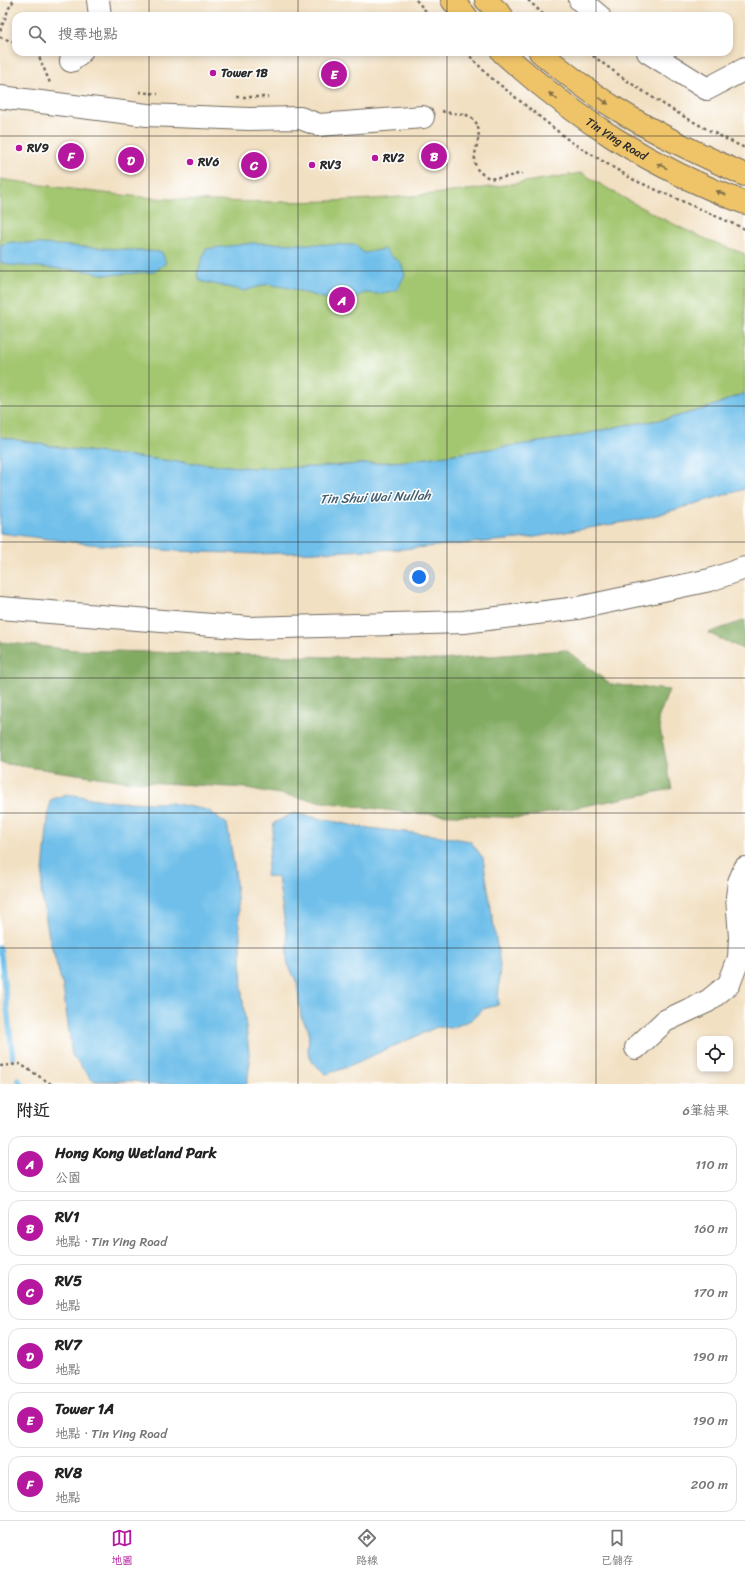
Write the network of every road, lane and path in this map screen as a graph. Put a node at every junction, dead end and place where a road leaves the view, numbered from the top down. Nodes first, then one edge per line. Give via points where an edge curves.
1 (14, 0) edge
2 (98, 0) edge
3 (416, 0) edge
4 (452, 0) edge
5 (486, 0) edge
6 (528, 0) edge
7 (580, 0) edge
8 (100, 12) edge
9 (426, 12) edge
10 (462, 12) edge
11 (498, 12) edge
12 (541, 12) edge
13 (594, 12) edge
14 (0, 31) edge
15 (0, 37) edge
16 (12, 42) edge
17 (507, 56) edge
18 (545, 56) edge
19 (594, 56) edge
20 (654, 56) edge
21 (745, 69) edge
22 (0, 97) edge
23 (423, 117) dead end
24 (745, 148) edge
25 (745, 175) edge
26 (745, 203) edge
27 (745, 568) edge
28 (0, 608) edge
29 (745, 868) edge
30 (636, 1048) dead end
31 (0, 1066) edge
32 (51, 1084) edge

1 - 14 path
2 - 8 lane
3 - 9 path
4 - 10 main road
5 - 11 main road
6 - 12 path
7 - 13 lane
15 - 16 path
26 -> 17 main road, Tin Ying Road via 662,166 596,127 559,101
18 -> 25 main road, Tin Ying Road via 615,108 656,132
19 - 24 path via 689,120
20 - 21 lane via 707,89
22 - 23 lane via 146,115 300,118 320,126
27 - 28 lane via 710,580 578,608 464,622 249,628
29 - 30 lane via 739,882 737,897 739,958 729,984 708,1001 665,1021
31 - 32 path via 20,1064

